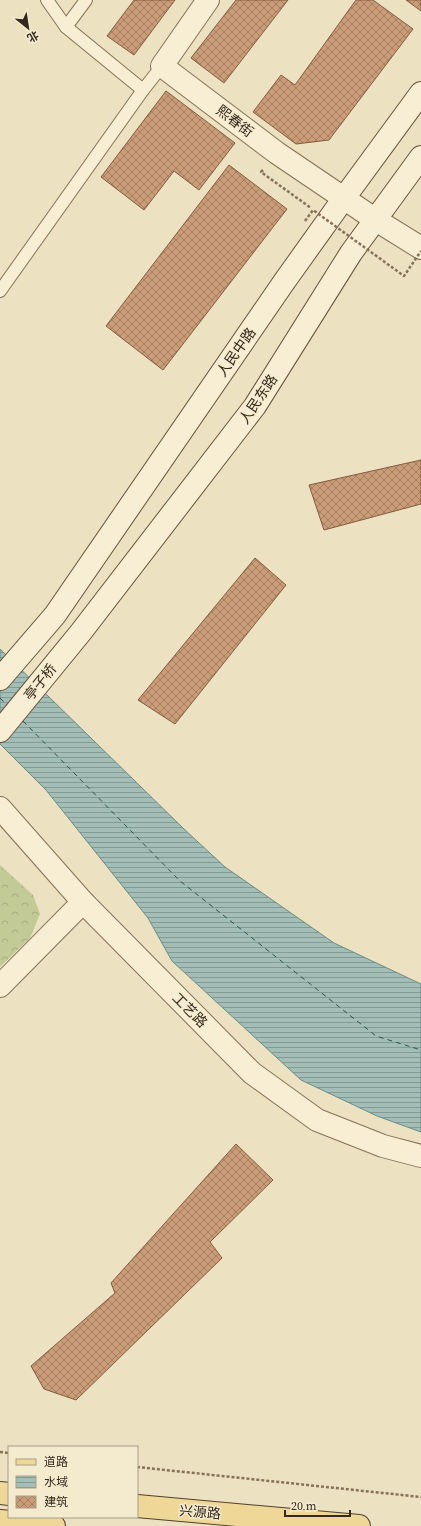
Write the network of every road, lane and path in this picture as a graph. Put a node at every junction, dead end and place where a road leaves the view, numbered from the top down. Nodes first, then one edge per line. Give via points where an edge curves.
1 (47, 0) edge
2 (86, 0) edge
3 (208, 0) edge
4 (66, 27) junction
5 (162, 66) junction
6 (143, 90) junction
7 (421, 92) edge
8 (421, 156) edge
9 (261, 172) dead end
10 (344, 198) junction
11 (313, 210) junction
12 (376, 220) junction
13 (305, 221) dead end
14 (421, 248) edge
15 (421, 252) edge
16 (0, 291) edge
17 (81, 632) joint
18 (0, 679) edge
19 (0, 731) edge
20 (0, 808) edge
21 (84, 902) junction
22 (0, 986) edge
23 (421, 1156) edge
24 (138, 1466) edge
25 (421, 1497) edge
26 (138, 1506) edge
27 (0, 1521) edge
28 (54, 1526) edge
29 (359, 1526) edge

1 - 4 lane
2 - 4 lane
3 - 5 main road
4 - 6 lane
5 - 6 lane
5 - 10 main road, 熙春街 via 277,153
6 - 16 lane
7 - 10 main road, 人民中路
8 - 12 main road, 人民东路
9 - 11 path
10 - 12 main road, 熙春街
10 - 18 main road, 人民中路 via 55,615
11 - 13 path, bridge
11 - 15 path, bridge via 404,276
12 - 14 main road, 熙春街
12 - 17 main road, 人民东路 via 351,253 255,406
17 - 19 main road, 亭子桥
20 - 21 main road, 工艺路
21 - 22 main road
21 - 23 main road, 工艺路 via 252,1073 317,1120 383,1146
24 - 25 path
26 - 29 main road, 兴源路
27 - 28 main road

